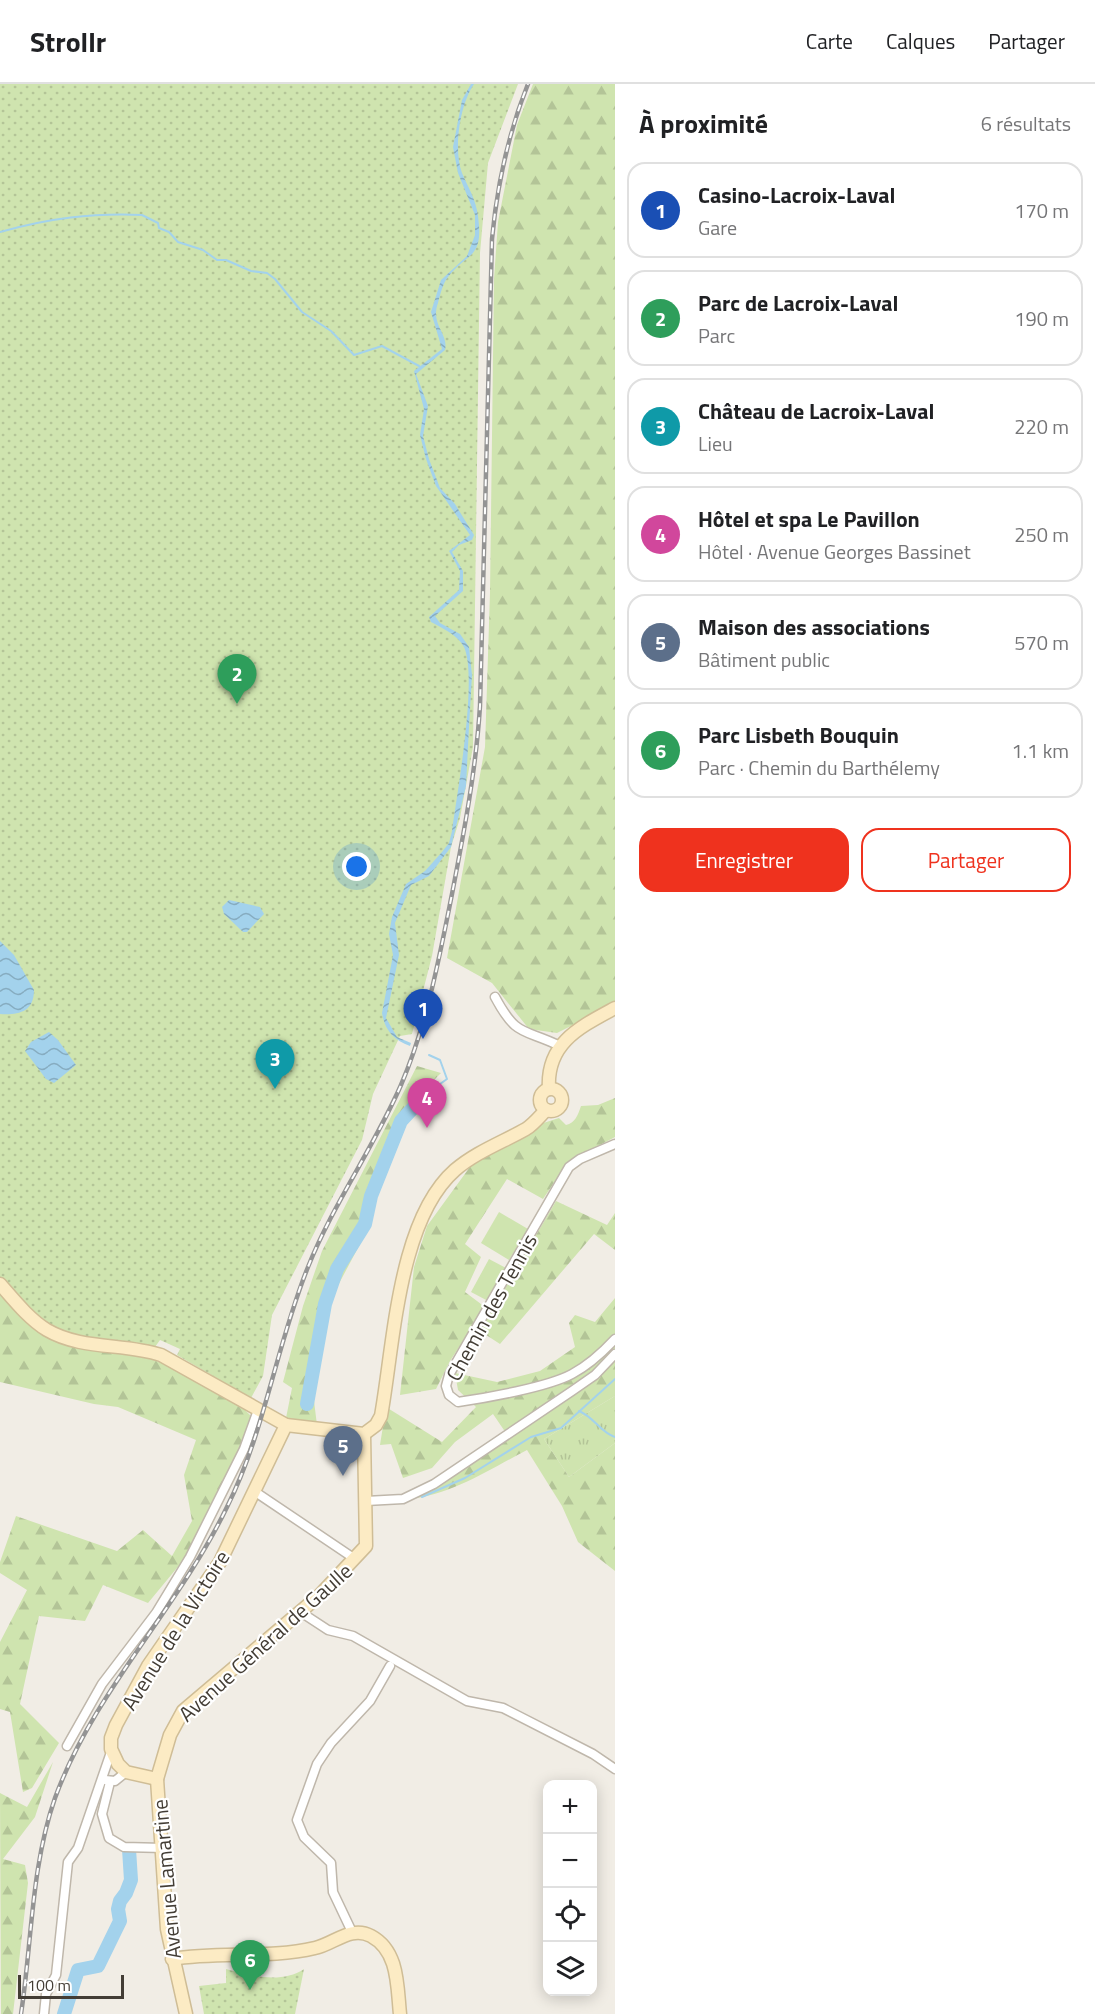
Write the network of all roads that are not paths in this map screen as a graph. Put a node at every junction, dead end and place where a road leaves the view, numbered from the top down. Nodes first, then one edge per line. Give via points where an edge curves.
1 (495, 997) dead end
2 (615, 1008) edge
3 (558, 1050) junction
4 (553, 1090) junction
5 (544, 1107) junction
6 (615, 1144) edge
7 (0, 1284) edge
8 (615, 1339) edge
9 (615, 1354) edge
10 (258, 1410) junction
11 (282, 1423) junction
12 (364, 1434) junction
13 (254, 1491) junction
14 (366, 1501) junction
15 (355, 1559) junction
16 (299, 1611) junction
17 (390, 1666) dead end
18 (67, 1746) dead end
19 (113, 1753) junction
20 (615, 1768) edge
21 (126, 1772) junction
22 (157, 1779) junction
23 (106, 1780) junction
24 (163, 1848) junction
25 (352, 1932) junction
26 (172, 1959) junction
27 (44, 2014) edge
28 (186, 2014) edge
29 (400, 2014) edge

1 - 3 street via 515,1028
2 - 3 street via 582,1026
3 - 4 street
4 - 5 street via 541,1095
4 - 5 street via 561,1096 560,1105 552,1111
5 - 12 street via 527,1128 486,1149 441,1184 418,1225 397,1310 381,1416
6 - 8 street, Chemin des Tennis via 569,1167 446,1386 458,1402 536,1386 570,1375 599,1356
7 - 10 street via 22,1310 47,1330 75,1341 161,1355
9 - 14 street via 595,1375 434,1484 403,1499
10 - 11 street
10 - 18 street via 244,1449 190,1557 156,1613 102,1684
11 - 12 street
11 - 13 street, Avenue de la Victoire
12 - 14 street, Avenue Général de Gaulle
13 - 15 street
13 - 19 street, Avenue de la Victoire via 220,1562 129,1697 111,1738
14 - 15 street, Avenue Général de Gaulle via 366,1546
15 - 16 street, Avenue Général de Gaulle via 332,1585
16 - 20 street via 328,1630 353,1636 467,1701 503,1708
16 - 22 street, Avenue Général de Gaulle via 183,1711 172,1730
17 - 25 street via 370,1701 317,1764 297,1820 304,1837 331,1863 333,1892
19 - 21 street
19 - 23 street via 105,1764
21 - 22 street
21 - 23 street
22 - 24 street, Avenue Lamartine
23 - 24 street via 102,1814 109,1838 124,1847
23 - 27 street via 78,1848 68,1862 56,1975 46,1995
24 - 26 street, Avenue Lamartine
25 - 26 street via 323,1946 296,1952
25 - 29 street via 372,1936 389,1951
26 - 28 street, Avenue Lamartine

